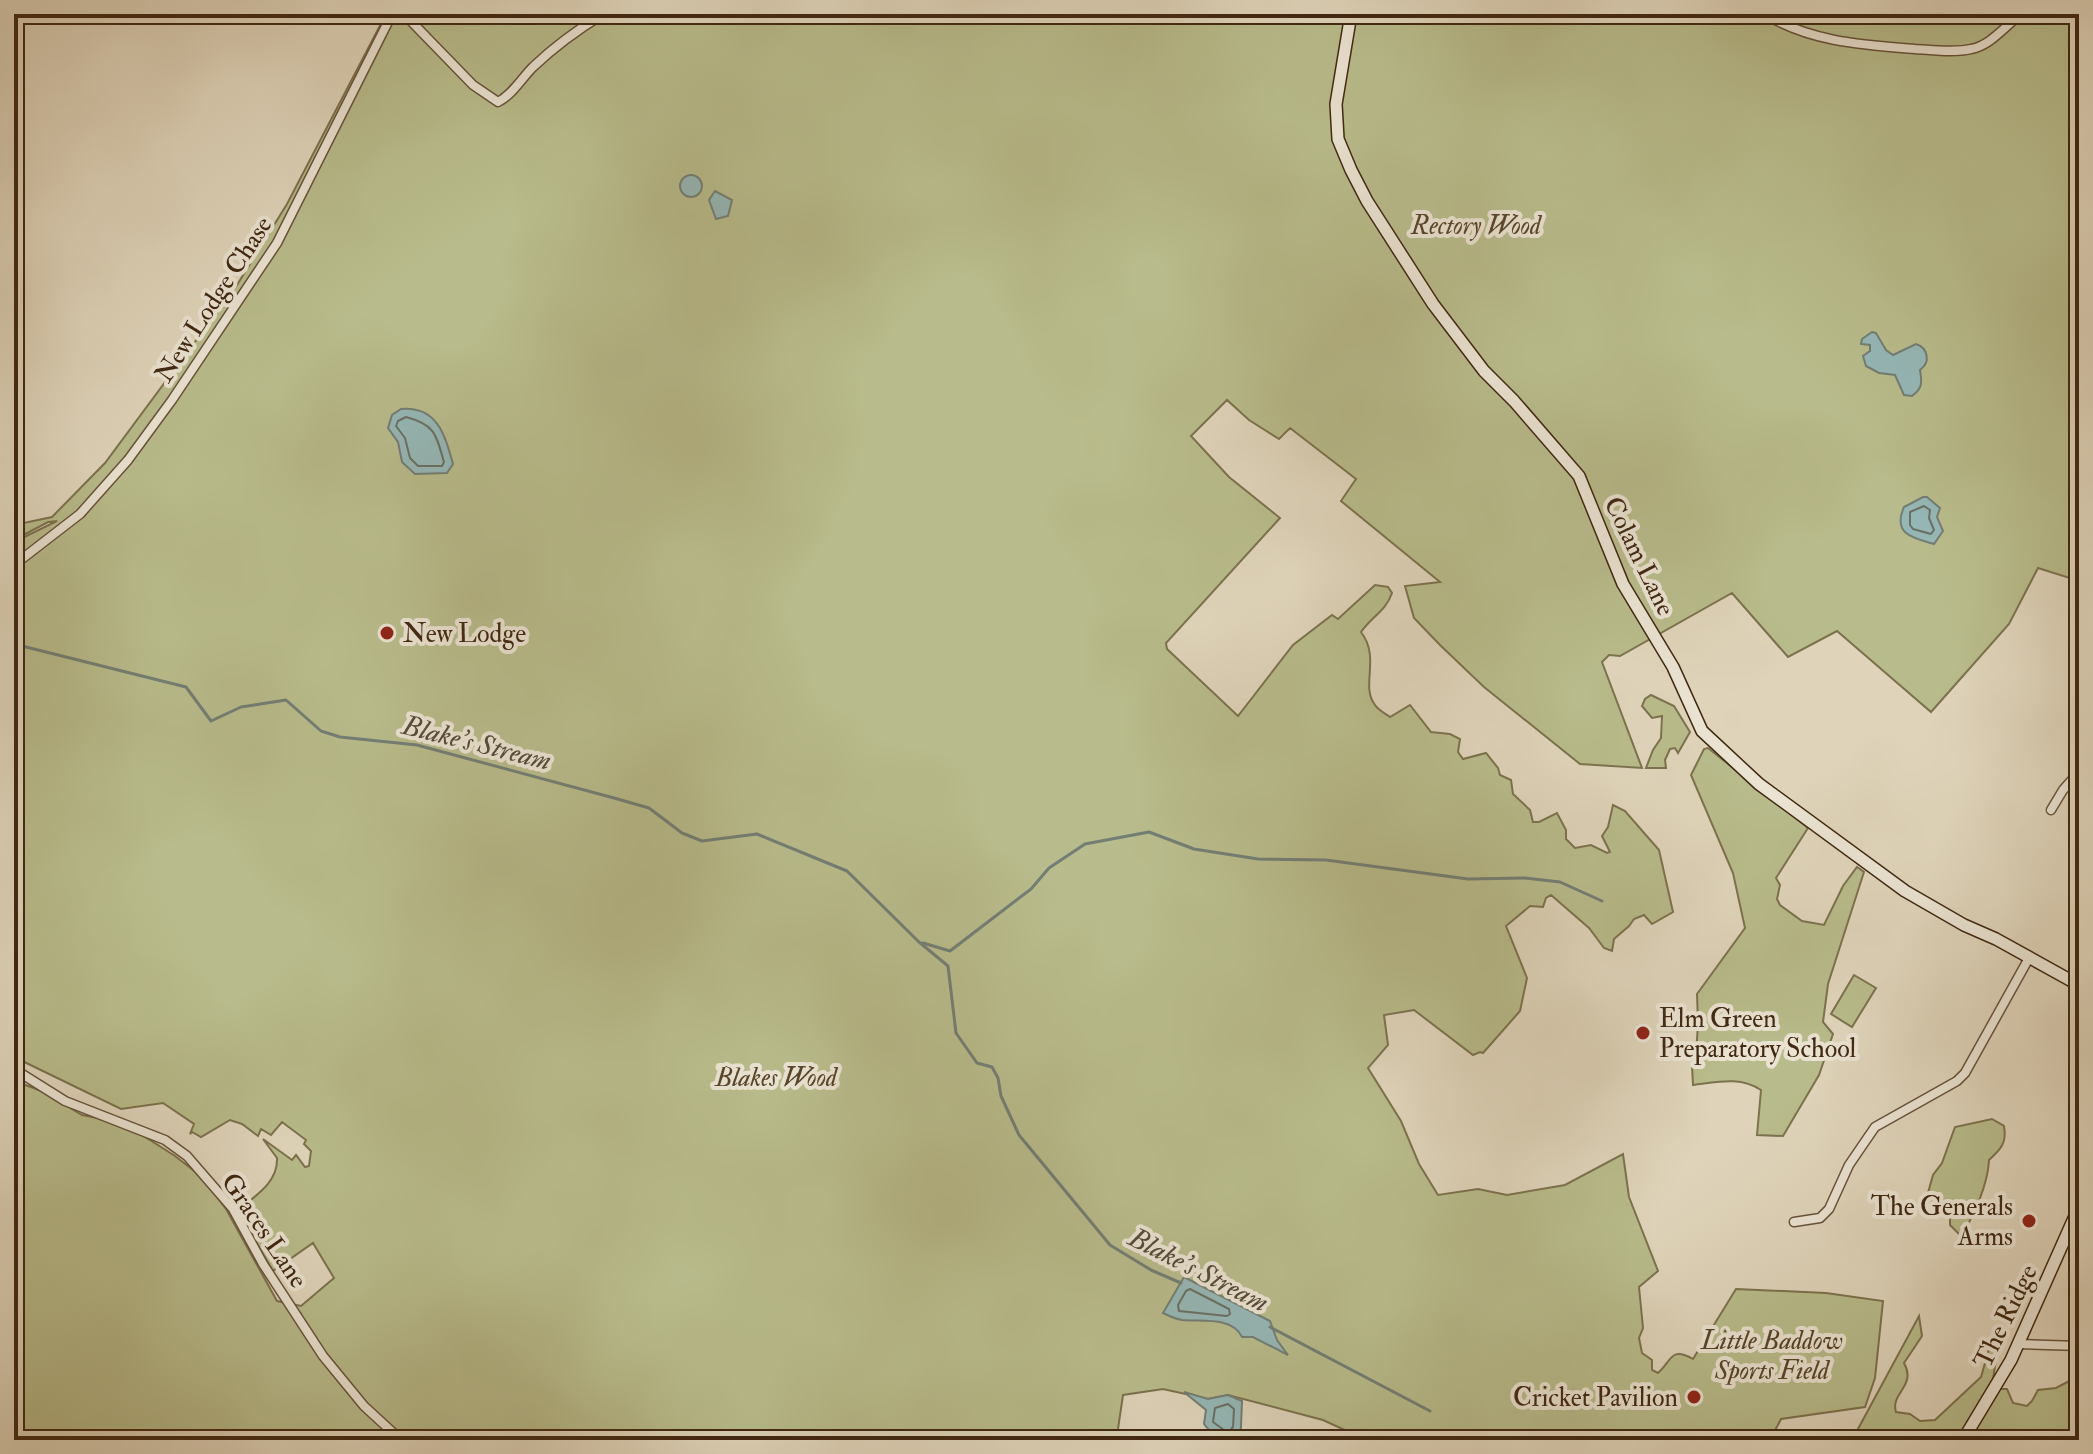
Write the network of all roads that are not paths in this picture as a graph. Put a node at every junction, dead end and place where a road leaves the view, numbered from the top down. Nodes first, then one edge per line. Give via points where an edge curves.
1 (392, 14) edge
2 (404, 14) edge
3 (603, 14) edge
4 (1351, 14) edge
5 (1765, 14) edge
6 (2022, 14) edge
7 (14, 565) edge
8 (2079, 772) edge
9 (2051, 810) dead end
10 (2029, 958) junction
11 (2079, 985) edge
12 (14, 1069) edge
13 (2079, 1207) edge
14 (1794, 1222) dead end
15 (2019, 1344) junction
16 (2079, 1346) edge
17 (401, 1440) edge
18 (1963, 1440) edge

1 - 7 street, New Lodge Chase via 277,243 172,400 98,496
2 - 3 street via 473,85 498,102 562,40
4 - 10 street, Colam Lane via 1336,104 1338,139 1351,170 1433,304 1484,371 1579,476 1623,584 1673,667 1702,731 1759,784 1905,891
5 - 6 street via 1793,29 1857,45 1943,51 1973,49
8 - 9 street
10 - 11 street, Colam Lane
10 - 14 street via 1965,1073 1875,1127 1849,1165 1829,1209 1820,1218
12 - 17 street, Graces Lane via 65,1101 165,1140 187,1156 233,1209 323,1356
13 - 15 street, The Ridge
15 - 16 street
15 - 18 street, The Ridge

